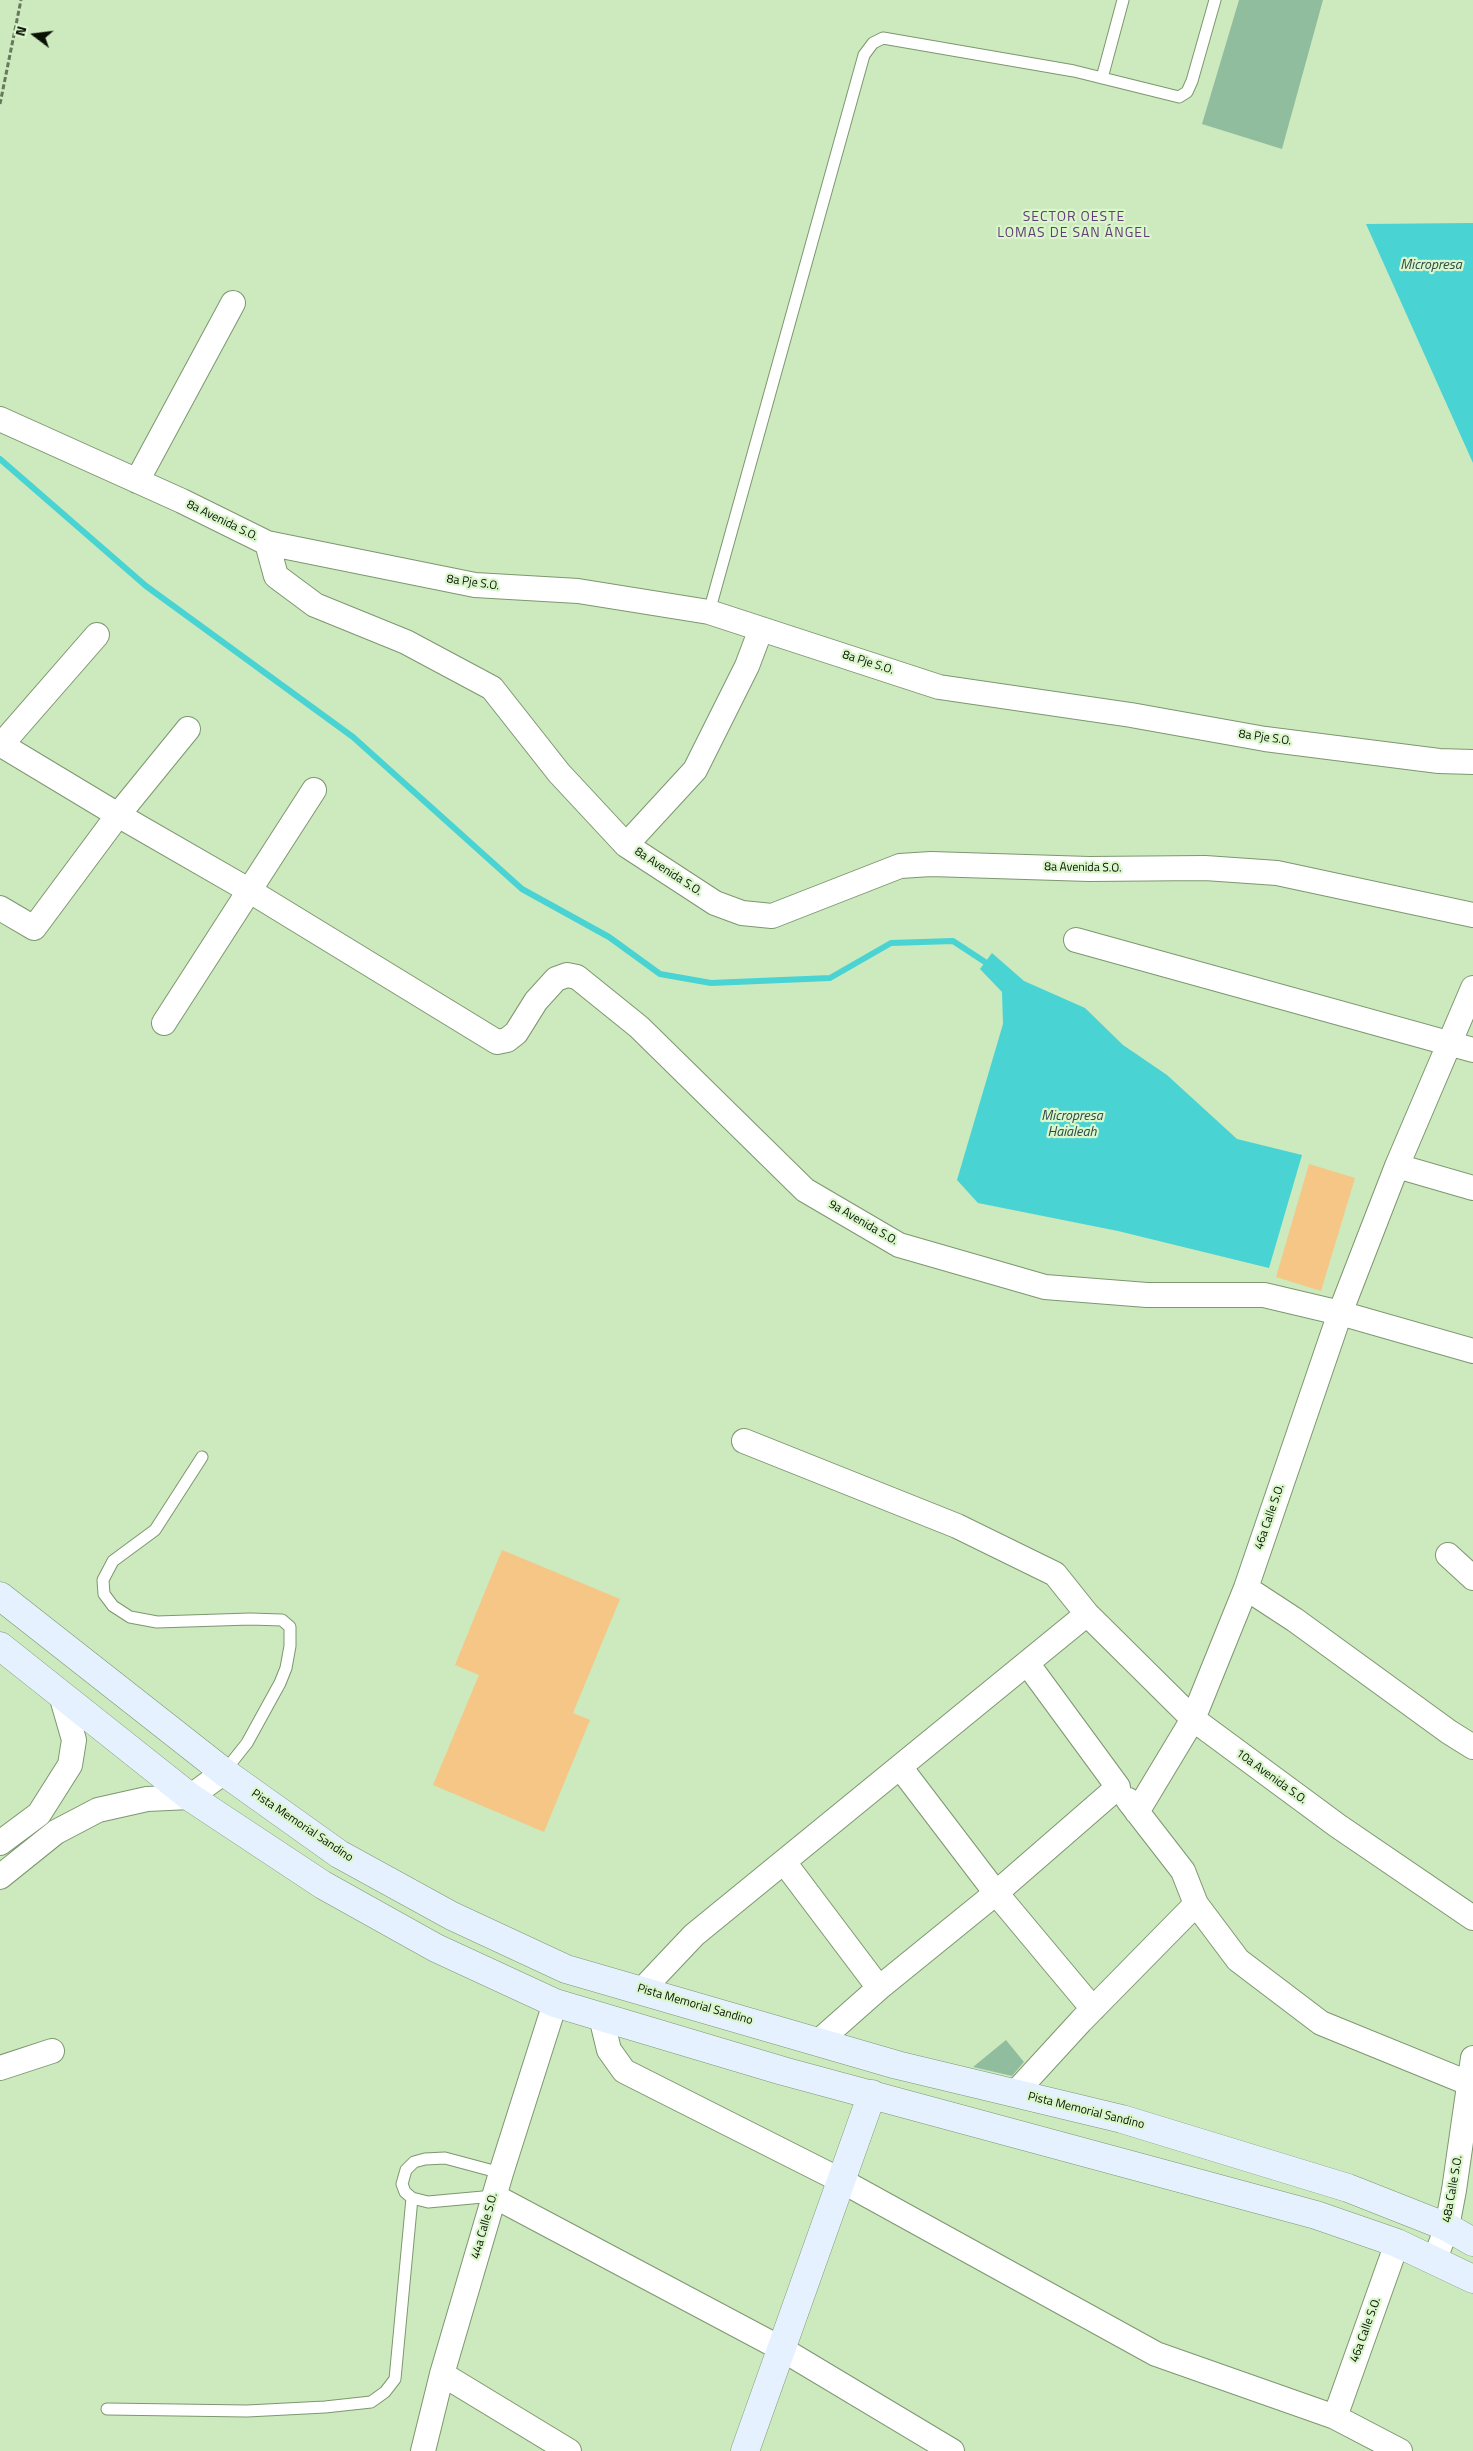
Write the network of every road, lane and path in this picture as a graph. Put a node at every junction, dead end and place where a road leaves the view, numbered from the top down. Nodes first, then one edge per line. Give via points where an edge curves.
1 (21, 0) edge
2 (1123, 0) edge
3 (1215, 0) edge
4 (1102, 78) junction
5 (0, 104) edge
6 (232, 304) dead end
7 (0, 419) edge
8 (137, 481) junction
9 (267, 543) junction
10 (709, 612) junction
11 (761, 629) junction
12 (97, 635) dead end
13 (188, 729) dead end
14 (1, 744) edge
15 (1473, 762) edge
16 (314, 790) dead end
17 (118, 816) junction
18 (626, 845) junction
19 (250, 891) junction
20 (0, 908) edge
21 (1473, 915) edge
22 (1076, 940) dead end
23 (1473, 988) edge
24 (164, 1022) dead end
25 (1449, 1042) junction
26 (1473, 1050) edge
27 (1397, 1166) junction
28 (1473, 1188) edge
29 (1340, 1313) junction
30 (1473, 1351) edge
31 (744, 1441) dead end
32 (202, 1457) dead end
33 (1448, 1555) dead end
34 (1473, 1578) edge
35 (1246, 1588) junction
36 (0, 1596) edge
37 (1086, 1614) junction
38 (0, 1646) edge
39 (1027, 1663) junction
40 (61, 1695) junction
41 (1193, 1719) junction
42 (1473, 1747) edge
43 (900, 1767) junction
44 (224, 1772) junction
45 (1118, 1787) junction
46 (190, 1796) junction
47 (1137, 1812) junction
48 (39, 1814) junction
49 (56, 1832) junction
50 (0, 1843) edge
51 (784, 1862) junction
52 (0, 1877) edge
53 (996, 1893) junction
54 (1196, 1904) junction
55 (1473, 1918) edge
56 (879, 1988) junction
57 (642, 1990) junction
58 (555, 2003) junction
59 (1093, 2009) junction
60 (601, 2017) junction
61 (818, 2042) junction
62 (52, 2051) dead end
63 (1473, 2058) edge
64 (0, 2068) edge
65 (1471, 2084) edge
66 (1015, 2093) junction
67 (872, 2094) junction
68 (501, 2173) junction
69 (842, 2181) junction
70 (494, 2196) junction
71 (412, 2198) junction
72 (1447, 2227) junction
73 (1473, 2242) edge
74 (1397, 2243) junction
75 (1435, 2260) junction
76 (1473, 2279) edge
77 (780, 2348) junction
78 (442, 2374) junction
79 (107, 2409) dead end
80 (1335, 2417) junction
81 (423, 2451) edge
82 (569, 2451) edge
83 (745, 2451) edge
84 (952, 2451) edge
85 (1400, 2451) edge

1 - 5 path
2 - 4 lane
3 - 4 lane via 1187,92 1179,97 1168,96
4 - 10 lane via 883,38 873,43 864,55
6 - 8 street
7 - 8 street, 8a Avenida S.O.
8 - 9 street, 8a Avenida S.O.
9 - 10 street, 8a Pje S.O. via 474,585 578,591
9 - 18 street, 8a Avenida S.O. via 276,576 315,605 406,642 492,688 559,773
10 - 11 street, 8a Pje S.O.
11 - 15 street, 8a Pje S.O. via 939,687 1131,715 1265,739 1439,761
11 - 18 street via 747,666 695,770
12 - 14 street
13 - 17 street
14 - 17 street
16 - 19 street
17 - 19 street
17 - 20 street via 34,928
18 - 21 street, 8a Avenida S.O. via 716,903 742,913 772,916 900,866 931,864 1089,869 1205,868 1277,873
19 - 24 street
19 - 29 street, 9a Avenida S.O. via 497,1042 516,1033 536,1001 556,979 567,975 576,977 639,1027 805,1190 899,1244 1045,1287 1148,1295 1264,1295
22 - 25 street
23 - 25 street, 46a Calle S.O.
25 - 26 street
25 - 27 street, 46a Calle S.O.
27 - 28 street
27 - 29 street, 46a Calle S.O.
29 - 30 street, 9a Avenida S.O.
29 - 35 street, 46a Calle S.O.
31 - 37 street, 10a Avenida S.O. via 957,1526 1055,1574
32 - 44 lane via 155,1530 113,1561 103,1580 104,1594 113,1606 130,1616 158,1622 250,1618 282,1620 290,1626 288,1654 280,1683 246,1743
33 - 34 street
35 - 41 street, 46a Calle S.O.
35 - 42 street
36 - 44 main road, Pista Memorial Sandino
37 - 39 street
37 - 41 street, 10a Avenida S.O.
38 - 40 main road
39 - 43 street
39 - 45 street
40 - 46 main road
40 - 48 street via 74,1740 70,1764
41 - 47 street, 46a Calle S.O.
41 - 55 street, 10a Avenida S.O. via 1338,1826
43 - 51 street
43 - 53 street
44 - 46 street
44 - 57 main road, Pista Memorial Sandino via 339,1854 452,1916 566,1969
45 - 47 street
45 - 53 street
46 - 49 street via 147,1799 98,1810
46 - 58 main road via 323,1885 436,1948
47 - 54 street via 1183,1871
48 - 49 street
48 - 50 street
49 - 52 street
51 - 56 street
51 - 57 street via 694,1935
53 - 56 street
53 - 59 street
54 - 59 street
54 - 65 street via 1238,1960 1321,2023
56 - 61 street
57 - 61 main road, Pista Memorial Sandino
58 - 60 main road
58 - 68 street, 44a Calle S.O.
59 - 66 street
60 - 67 main road
60 - 69 street via 609,2050 624,2070
61 - 66 main road, Pista Memorial Sandino
62 - 64 street
63 - 65 street, 48a Calle S.O.
65 - 72 street, 48a Calle S.O.
66 - 72 main road, Pista Memorial Sandino via 1122,2119 1320,2180
67 - 69 main road
67 - 74 main road via 1232,2191
68 - 70 street, 44a Calle S.O.
68 - 71 lane via 445,2158 414,2162 406,2170 402,2184
69 - 77 main road
69 - 80 street via 1156,2354
70 - 71 lane via 428,2202
70 - 77 street
70 - 78 street, 44a Calle S.O.
71 - 79 lane via 395,2379 371,2402 247,2411
72 - 73 main road, Pista Memorial Sandino
72 - 75 street, 48a Calle S.O.
74 - 75 main road
74 - 80 street, 46a Calle S.O.
75 - 76 main road
77 - 83 main road
77 - 84 street
78 - 81 street, 44a Calle S.O.
78 - 82 street
80 - 85 street

